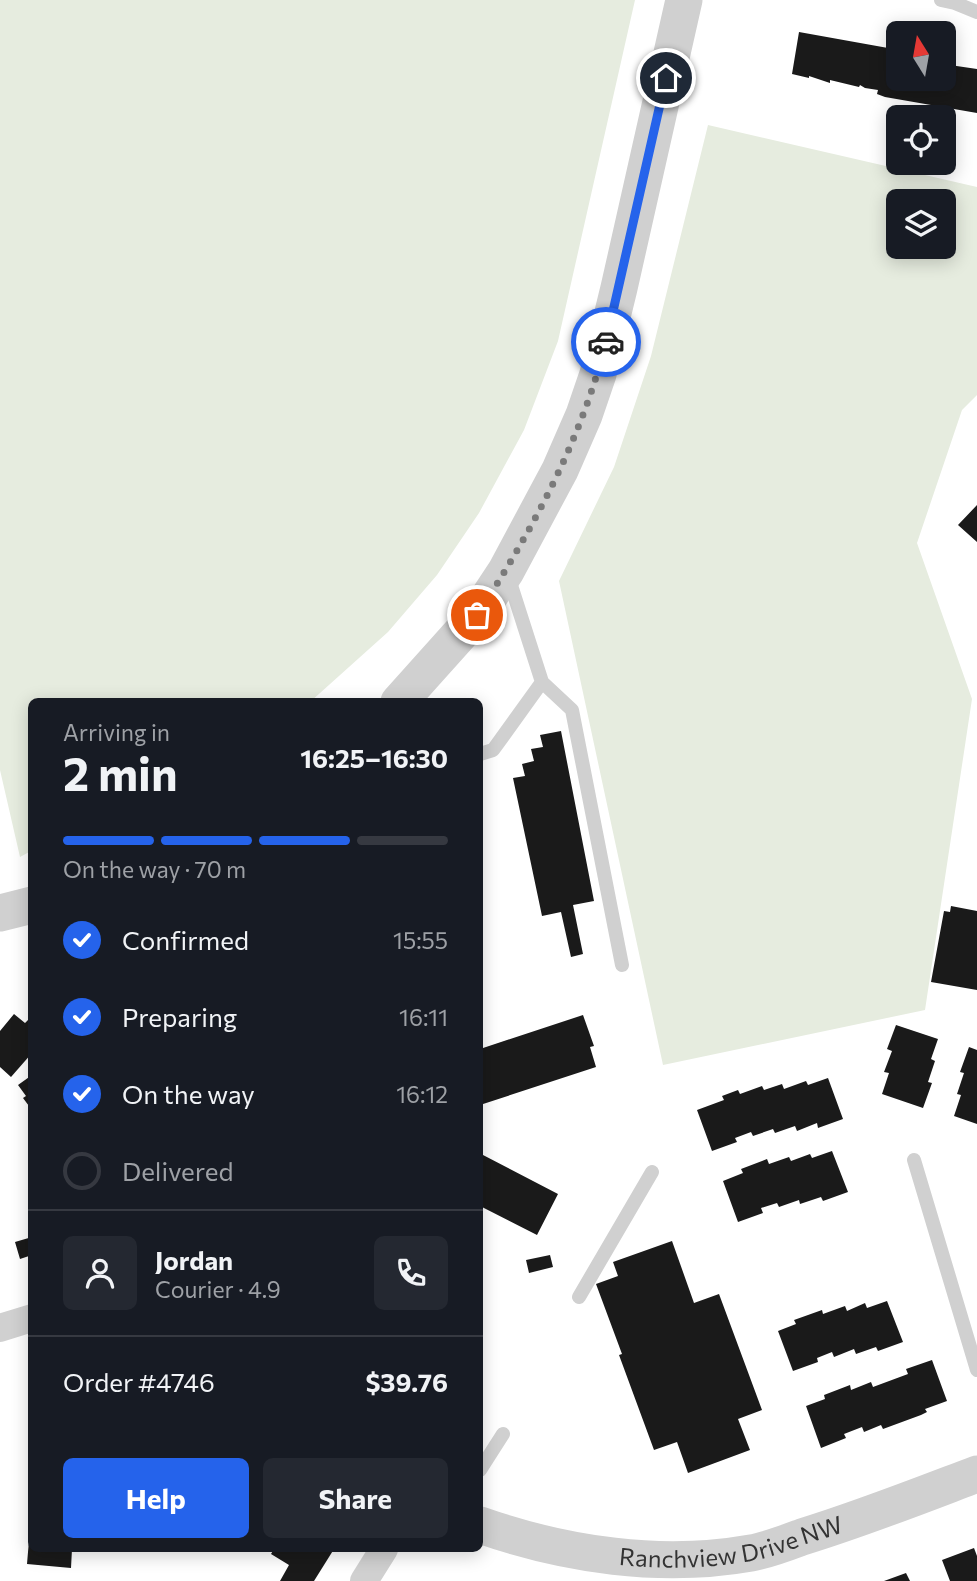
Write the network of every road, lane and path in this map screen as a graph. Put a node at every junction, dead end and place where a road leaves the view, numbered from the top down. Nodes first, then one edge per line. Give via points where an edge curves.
1 (684, 0) edge
2 (950, 1) edge
3 (977, 12) edge
4 (506, 571) junction
5 (542, 682) junction
6 (403, 698) edge
7 (483, 753) edge
8 (28, 906) edge
9 (0, 913) edge
10 (622, 965) dead end
11 (914, 1160) dead end
12 (652, 1172) dead end
13 (579, 1297) dead end
14 (28, 1319) edge
15 (0, 1328) edge
16 (977, 1370) edge
17 (503, 1434) dead end
18 (483, 1465) edge
19 (977, 1474) edge
20 (483, 1526) edge
21 (382, 1552) edge
22 (364, 1581) edge

1 - 4 street via 598,374 560,470
2 - 3 lane
4 - 5 lane
4 - 6 street via 477,615
5 - 7 lane via 493,750
5 - 10 lane via 572,710
8 - 9 street
11 - 16 lane
12 - 13 lane
14 - 15 street
17 - 18 lane
19 - 20 street, Ranchview Drive NW via 752,1553 677,1560 622,1558 551,1546
21 - 22 street

